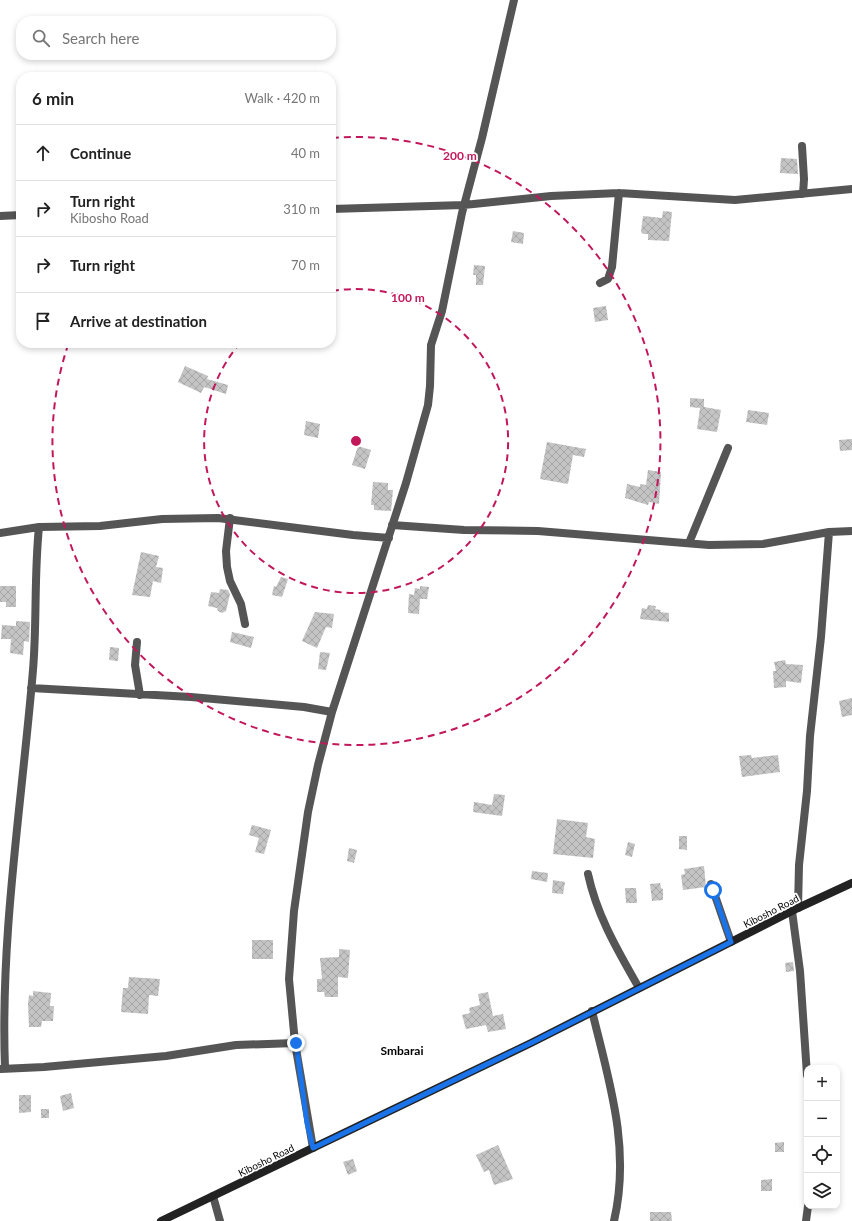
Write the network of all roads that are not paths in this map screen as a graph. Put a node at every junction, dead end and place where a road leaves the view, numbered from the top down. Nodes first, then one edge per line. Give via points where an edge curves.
1 (514, 0) edge
2 (802, 146) dead end
3 (852, 189) edge
4 (619, 193) junction
5 (802, 194) junction
6 (464, 205) junction
7 (336, 209) edge
8 (16, 215) edge
9 (0, 216) edge
10 (600, 283) dead end
11 (728, 448) dead end
12 (230, 518) junction
13 (392, 525) junction
14 (39, 527) junction
15 (852, 531) edge
16 (830, 532) junction
17 (0, 533) edge
18 (389, 538) junction
19 (689, 543) junction
20 (245, 624) dead end
21 (137, 642) dead end
22 (31, 688) junction
23 (140, 695) junction
24 (332, 712) junction
25 (588, 874) dead end
26 (852, 883) edge
27 (711, 884) dead end
28 (795, 910) junction
29 (731, 942) junction
30 (639, 988) junction
31 (592, 1011) junction
32 (296, 1043) junction
33 (806, 1065) edge
34 (3, 1069) edge
35 (313, 1148) junction
36 (213, 1196) junction
37 (808, 1209) edge
38 (161, 1221) edge
39 (220, 1221) edge
40 (614, 1221) edge
41 (806, 1221) edge

1 - 6 street
2 - 5 street
3 - 5 street
4 - 5 street via 735,200
4 - 6 street via 551,196
4 - 10 street via 612,267 608,279
6 - 7 street
6 - 13 street via 442,311 431,345 428,405
8 - 9 street
11 - 19 street
12 - 14 street via 162,519 100,526
12 - 18 street
12 - 20 street via 227,567 230,581 242,604
13 - 18 street
13 - 19 street via 450,529 538,530
14 - 17 street
14 - 22 street
15 - 16 street
16 - 19 street via 763,544
16 - 28 street
18 - 24 street
21 - 23 street via 135,665
22 - 23 street
22 - 34 street via 10,907
23 - 24 street via 304,707
24 - 32 street via 308,812 294,911 289,979
25 - 30 street via 601,918
26 - 28 street, Kibosho Road
27 - 29 street
28 - 29 street, Kibosho Road
28 - 33 street
29 - 30 street, Kibosho Road
30 - 31 street, Kibosho Road
31 - 35 street, Kibosho Road
31 - 40 street via 610,1080 620,1138
32 - 34 street via 236,1045 166,1056
32 - 35 street
35 - 36 street, Kibosho Road
36 - 38 street, Kibosho Road
36 - 39 street
37 - 41 street

